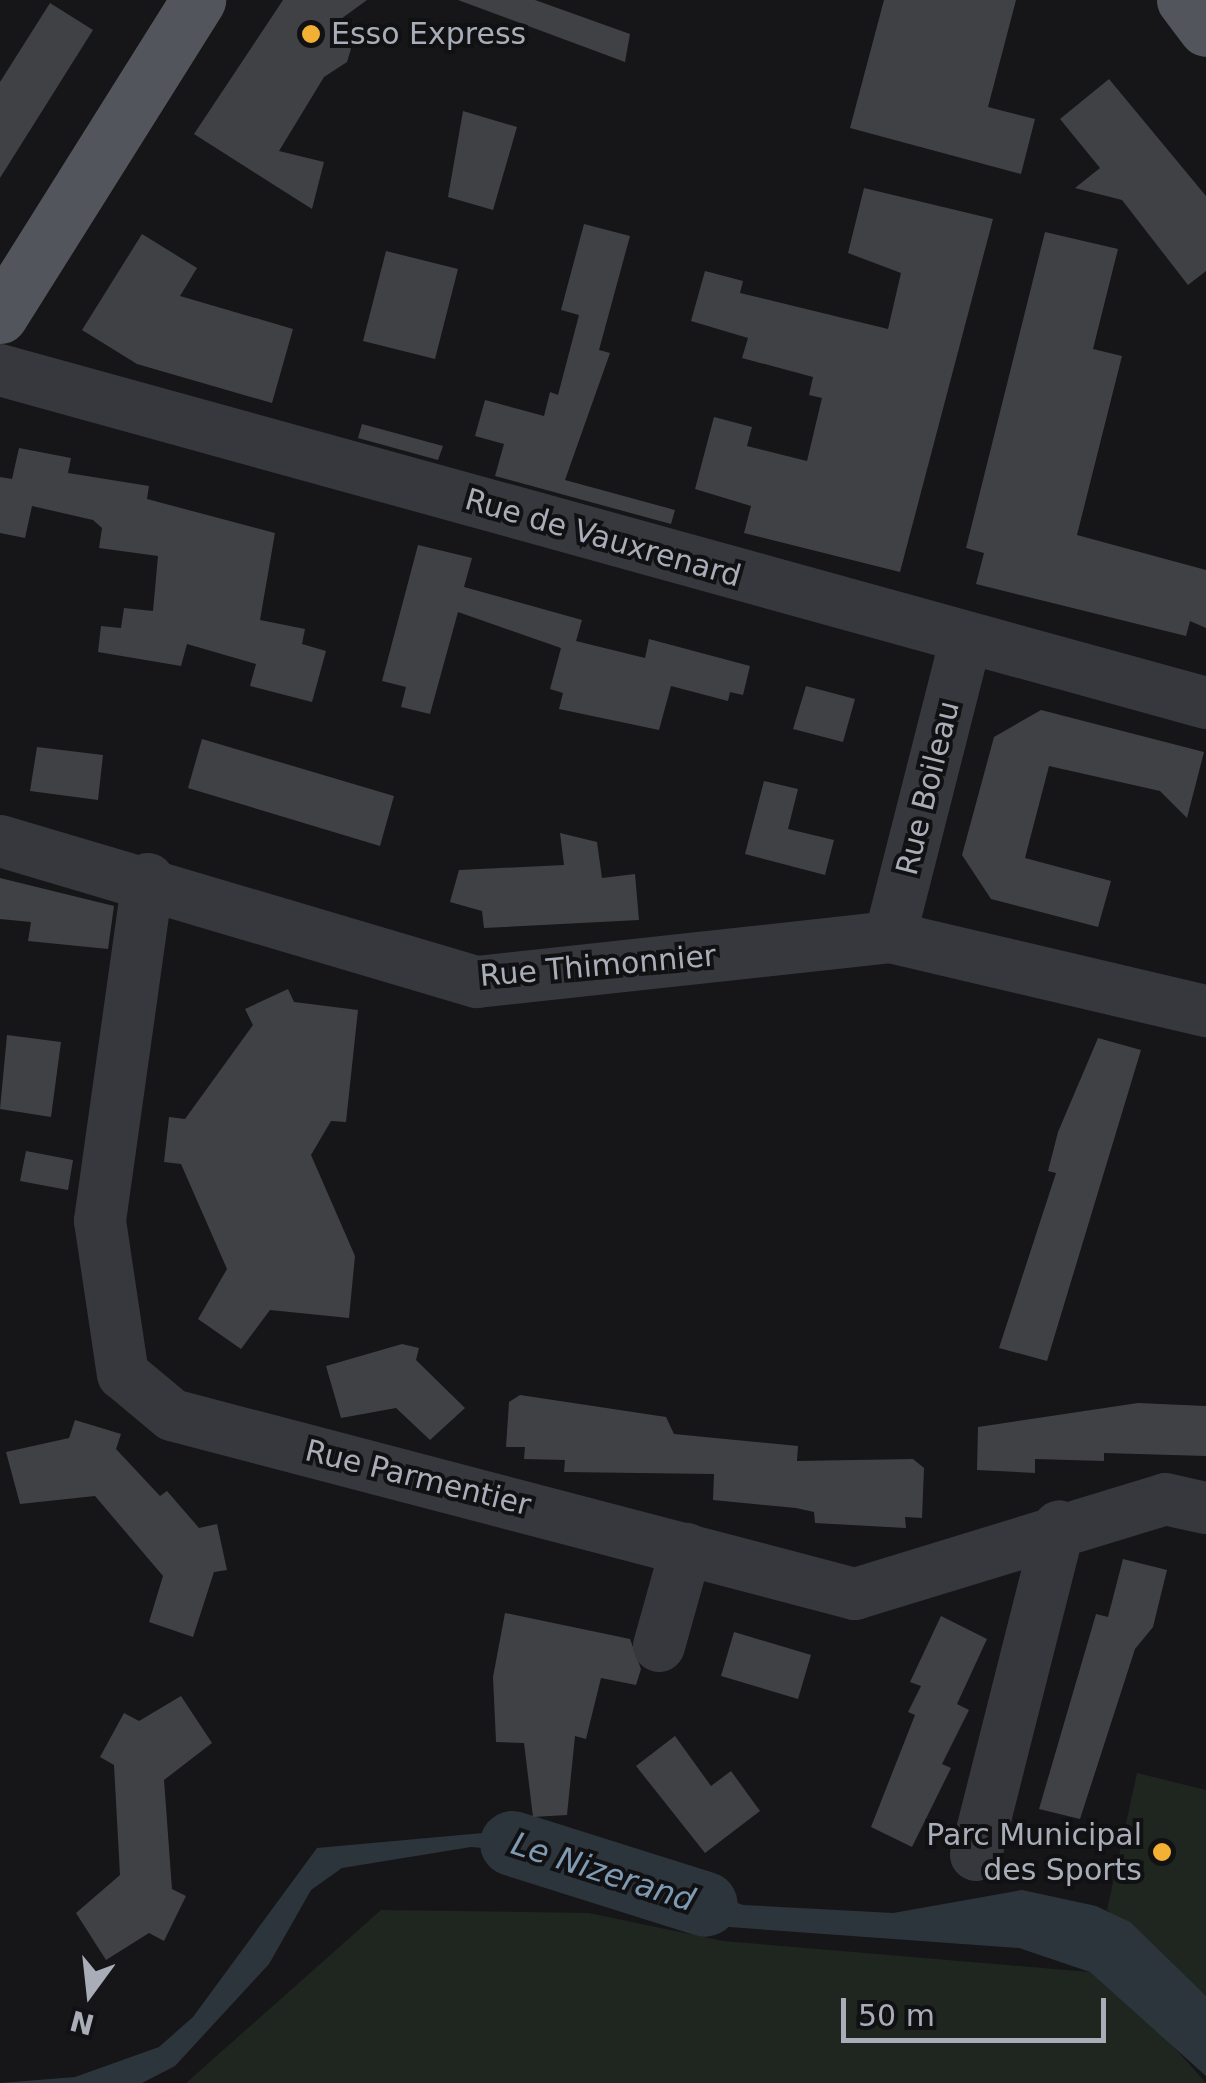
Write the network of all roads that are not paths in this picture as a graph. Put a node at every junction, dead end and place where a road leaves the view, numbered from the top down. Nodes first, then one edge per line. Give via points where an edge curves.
1 (198, 0) edge
2 (1184, 0) edge
3 (1206, 29) edge
4 (0, 316) edge
5 (0, 370) edge
6 (966, 639) junction
7 (1206, 703) edge
8 (0, 841) edge
9 (148, 879) junction
10 (890, 937) junction
11 (1206, 1011) edge
12 (1206, 1508) edge
13 (1058, 1526) junction
14 (686, 1548) junction
15 (659, 1646) dead end
16 (976, 1855) dead end

1 - 4 main road
2 - 3 main road
5 - 6 street, Rue de Vauxrenard
6 - 7 street, Rue de Vauxrenard
6 - 10 street, Rue Boileau
8 - 9 street, Rue Thimonnier
9 - 10 street, Rue Thimonnier via 477,982
9 - 14 street, Rue Parmentier via 100,1221 124,1374 172,1415
10 - 11 street, Rue Thimonnier
12 - 13 street, Rue Parmentier via 1165,1499
13 - 14 street, Rue Parmentier via 855,1594
13 - 16 street
14 - 15 street

